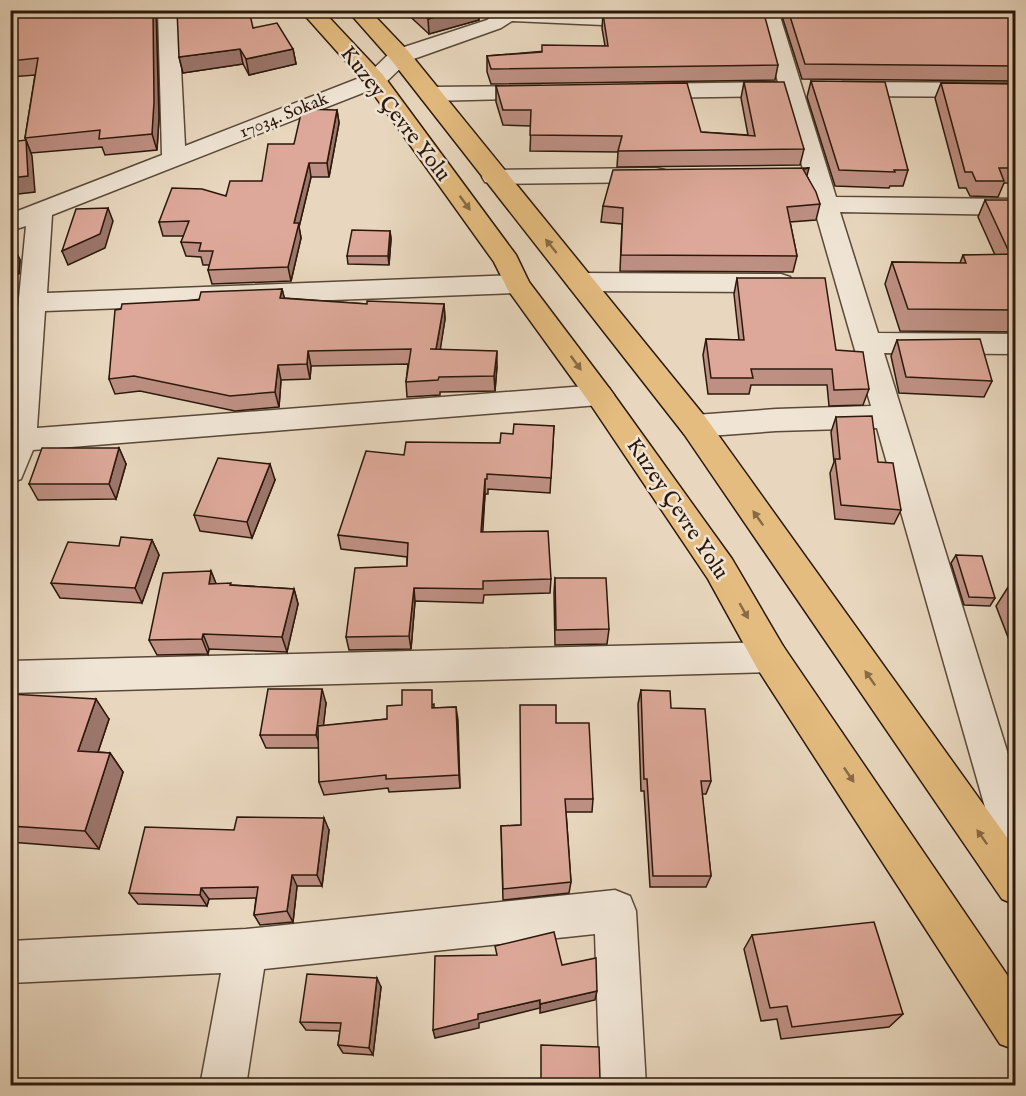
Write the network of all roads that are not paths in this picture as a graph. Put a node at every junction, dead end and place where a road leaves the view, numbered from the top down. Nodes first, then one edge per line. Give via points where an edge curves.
1 (168, 10) edge
2 (310, 10) edge
3 (357, 10) edge
4 (512, 12) edge
5 (762, 13) edge
6 (667, 20) edge
7 (400, 56) junction
8 (375, 80) junction
9 (811, 89) junction
10 (1016, 90) edge
11 (628, 91) edge
12 (558, 92) edge
13 (430, 94) junction
14 (174, 160) junction
15 (673, 175) edge
16 (494, 177) junction
17 (825, 204) junction
18 (1016, 207) edge
19 (40, 210) junction
20 (10, 222) edge
21 (579, 282) junction
22 (825, 283) junction
23 (518, 284) junction
24 (33, 302) junction
25 (866, 343) junction
26 (1016, 344) edge
27 (599, 395) junction
28 (888, 417) junction
29 (695, 426) junction
30 (21, 440) junction
31 (10, 471) edge
32 (770, 657) junction
33 (10, 677) edge
34 (1016, 846) edge
35 (1016, 885) edge
36 (246, 950) junction
37 (10, 962) edge
38 (1016, 1028) edge
39 (223, 1086) edge
40 (623, 1086) edge

1 - 14 street
2 - 8 highway, Kuzey Çevre Yolu
3 - 7 highway, Kuzey Çevre Yolu
4 - 6 street via 632,22
4 - 7 street, 17034. Sokak via 494,24
5 - 9 street
7 - 8 street, 17034. Sokak
7 - 13 highway, Kuzey Çevre Yolu
8 - 14 street, 17034. Sokak
8 -> 23 highway, Kuzey Çevre Yolu via 507,261
9 - 10 street
9 - 11 street
9 - 17 street via 804,174
12 - 13 street
13 - 16 highway, Kuzey Çevre Yolu
14 - 19 street, 17034. Sokak
15 - 16 street
21 -> 16 highway, Kuzey Çevre Yolu
17 - 18 street
17 - 22 street
19 - 20 street, 17034. Sokak
19 - 24 street
21 - 22 street
21 - 29 highway, Kuzey Çevre Yolu
22 - 25 street
23 - 24 street
23 -> 27 highway, Kuzey Çevre Yolu
24 - 30 street
25 - 26 street
25 - 28 street
27 - 30 street
27 -> 32 highway, Kuzey Çevre Yolu via 720,569
28 - 29 street
28 - 34 street
35 -> 29 highway, Kuzey Çevre Yolu
30 - 31 street
32 - 33 street
32 -> 38 highway, Kuzey Çevre Yolu
36 - 37 street
36 - 39 street
36 - 40 street via 615,911

